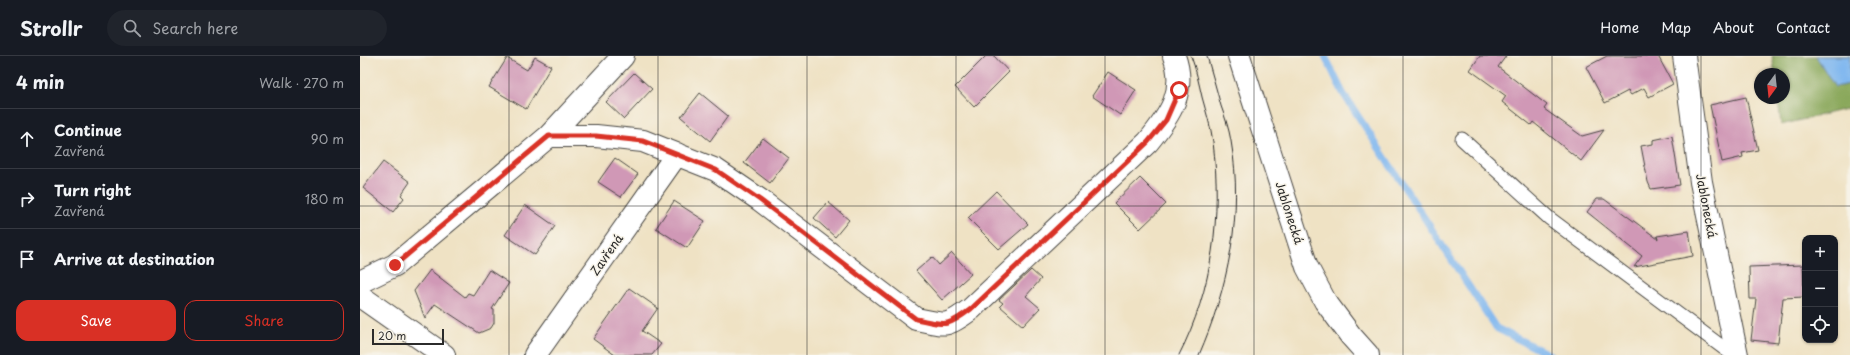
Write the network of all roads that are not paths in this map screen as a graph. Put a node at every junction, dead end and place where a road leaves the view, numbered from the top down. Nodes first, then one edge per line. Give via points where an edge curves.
1 (623, 56) edge
2 (1174, 56) edge
3 (1239, 56) edge
4 (1684, 56) edge
5 (549, 136) junction
6 (1462, 139) dead end
7 (678, 154) junction
8 (360, 282) edge
9 (360, 296) edge
10 (444, 355) edge
11 (535, 355) edge
12 (1368, 355) edge
13 (1733, 355) edge
14 (1737, 355) edge

1 - 5 street
2 - 7 street via 1178,66 1179,90 1166,120 1148,142 971,309 954,322 941,324 916,319 760,200 716,170
3 - 12 street, Jablonecká via 1307,268 1325,301 1350,336
4 - 14 street, Jablonecká via 1701,182
5 - 7 street via 596,136 643,141
5 - 8 street via 395,265
6 - 13 lane via 1550,218
7 - 11 street, Zavřená
9 - 10 street

